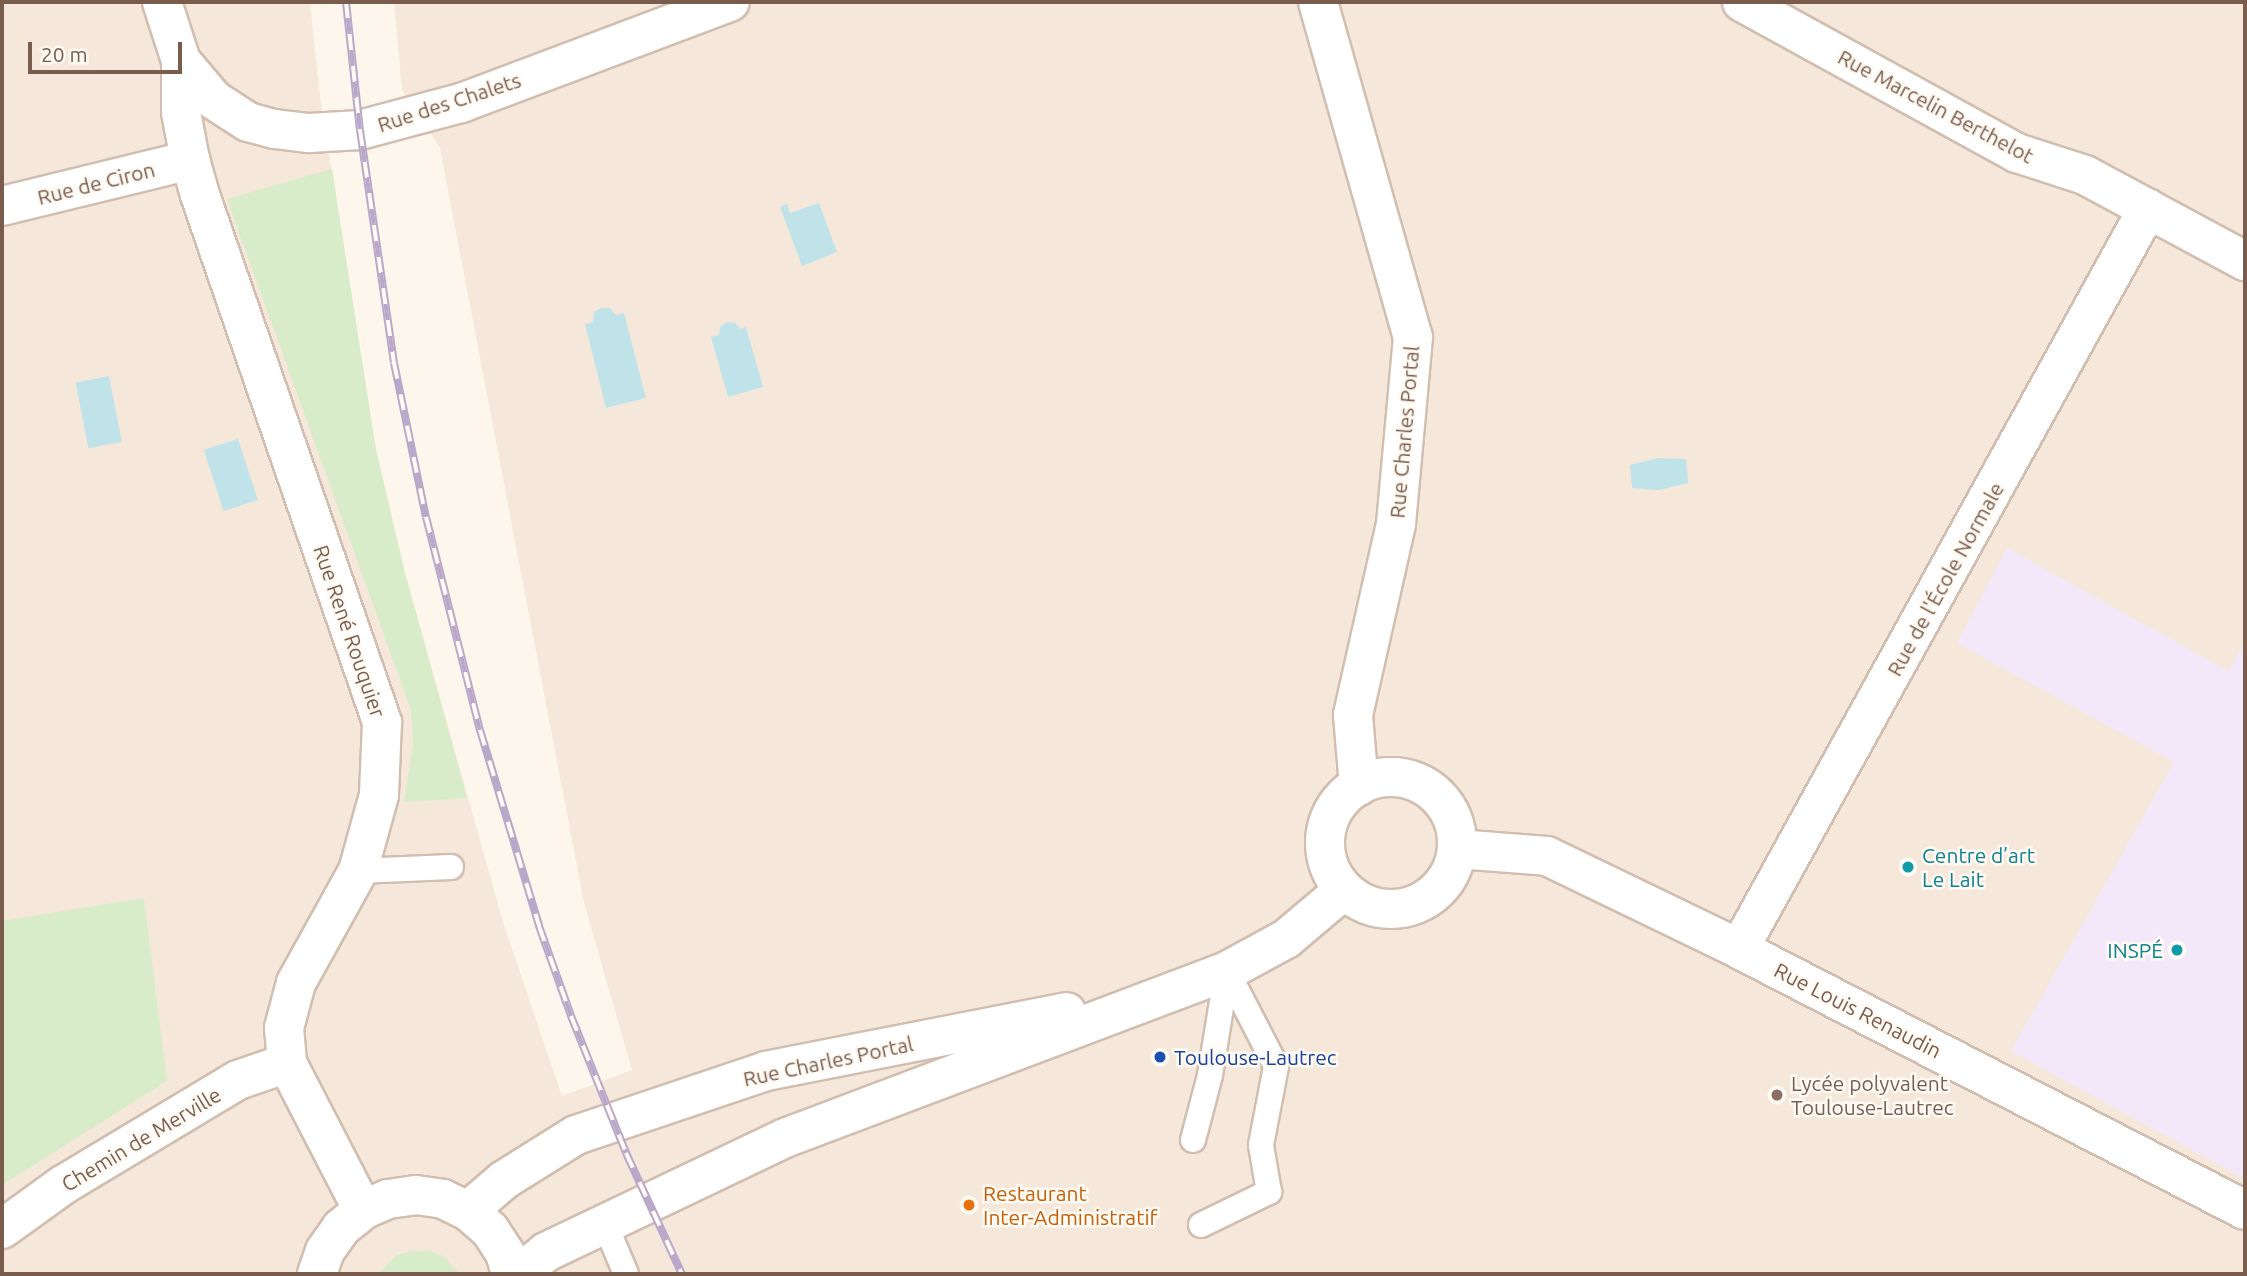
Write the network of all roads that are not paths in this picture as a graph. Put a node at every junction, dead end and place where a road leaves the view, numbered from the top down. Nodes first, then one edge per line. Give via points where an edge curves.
1 (162, 2) edge
2 (730, 2) edge
3 (1318, 2) edge
4 (1742, 2) edge
5 (181, 61) junction
6 (190, 160) junction
7 (2, 206) edge
8 (2148, 208) junction
9 (2245, 261) edge
10 (1359, 786) junction
11 (1457, 849) junction
12 (451, 867) dead end
13 (358, 870) junction
14 (1344, 890) junction
15 (1739, 949) junction
16 (1227, 971) junction
17 (1174, 991) junction
18 (287, 1063) junction
19 (1192, 1140) dead end
20 (363, 1210) junction
21 (2245, 1210) edge
22 (468, 1211) junction
23 (605, 1224) junction
24 (1201, 1225) dead end
25 (2, 1229) edge
26 (317, 1274) edge
27 (511, 1274) edge
28 (519, 1274) edge
29 (626, 1274) edge

1 - 5 street
2 - 5 street, Rue des Chalets via 461,103 360,130 309,133 248,122 214,100
3 - 10 street, Rue Charles Portal via 1413,337 1396,524 1353,715
4 - 8 street, Rue Marcelin Berthelot via 2017,153 2085,175
5 - 6 street, Rue René Rouquier via 181,112
6 - 7 street, Rue de Ciron
6 - 13 street, Rue René Rouquier via 382,722 379,795
8 - 9 street, Rue Marcelin Berthelot
8 - 15 street, Rue de l'École Normale
10 - 11 street via 1378,778 1418,783 1448,810 1456,829
10 - 14 street via 1331,814 1326,834 1332,873
11 - 14 street via 1452,870 1439,888 1403,909 1371,905
11 - 15 street, Rue Louis Renaudin via 1547,856
12 - 13 lane
13 - 18 street, Rue René Rouquier via 296,983 284,1028
14 - 16 street, Rue Charles Portal via 1286,939
15 - 21 street, Rue Louis Renaudin
16 - 17 street, Rue Charles Portal
16 - 19 lane via 1210,1075
16 - 24 lane via 1276,1066 1261,1145 1269,1192
17 - 22 street, Rue Charles Portal via 766,1071 576,1135 504,1180
17 - 23 street, Rue Charles Portal via 785,1138
18 - 20 street, Rue René Rouquier
18 - 25 street, Chemin de Merville via 238,1080 63,1185
20 - 22 street via 388,1199 416,1195 443,1199
20 - 26 street via 341,1227
22 - 27 street via 490,1230 505,1253
23 - 28 street, Rue Charles Portal via 546,1252
23 - 29 lane

